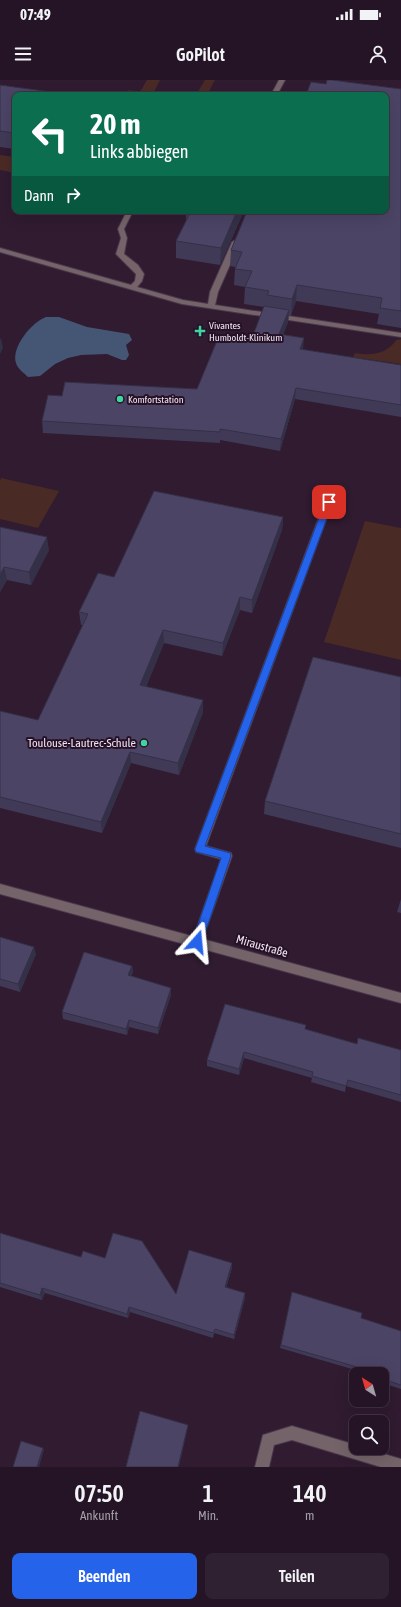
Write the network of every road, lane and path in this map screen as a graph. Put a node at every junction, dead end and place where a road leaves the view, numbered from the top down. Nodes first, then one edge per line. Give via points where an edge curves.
1 (282, 80) edge
2 (276, 92) edge
3 (128, 214) edge
4 (238, 238) edge
5 (0, 250) edge
6 (132, 288) junction
7 (211, 305) junction
8 (401, 335) edge
9 (329, 502) dead end
10 (0, 889) edge
11 (197, 942) junction
12 (401, 998) edge
13 (401, 1466) edge
14 (262, 1467) edge

1 - 2 street
3 - 6 street via 121,229 124,238 120,254 140,274
4 - 7 street via 214,292
5 - 6 street
6 - 7 street via 182,302
7 - 8 street
9 - 11 street via 200,849 226,856
10 - 11 street, Miraustraße
11 - 12 street, Miraustraße
13 - 14 street via 292,1433 268,1440

